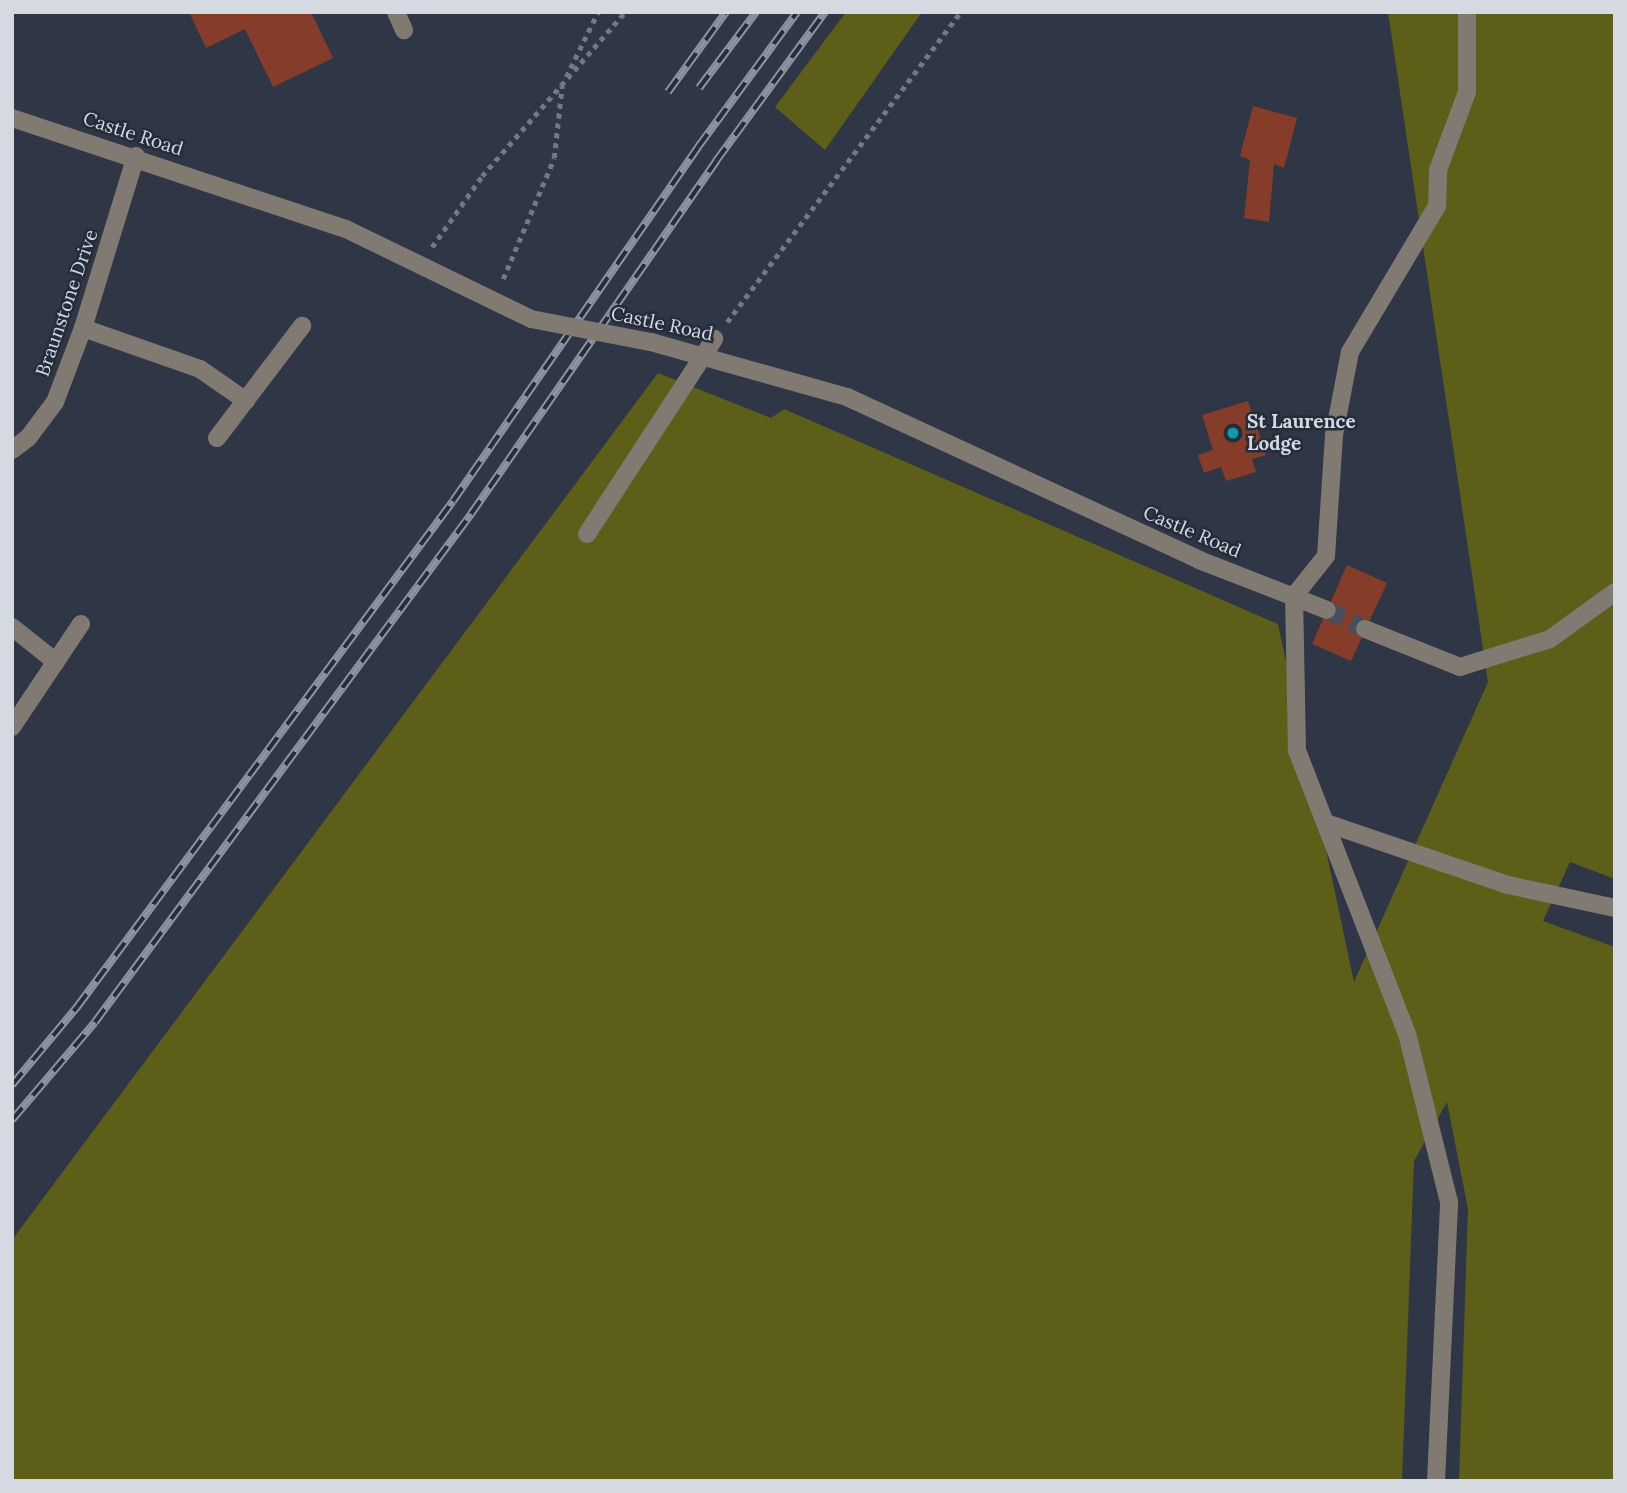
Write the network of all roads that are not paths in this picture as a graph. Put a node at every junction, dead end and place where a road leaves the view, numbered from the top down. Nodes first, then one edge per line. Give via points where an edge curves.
1 (396, 12) edge
2 (1467, 12) edge
3 (404, 30) dead end
4 (12, 118) edge
5 (136, 156) junction
6 (302, 327) dead end
7 (83, 328) junction
8 (708, 346) junction
9 (246, 401) junction
10 (217, 438) dead end
11 (12, 450) edge
12 (587, 534) dead end
13 (1615, 592) edge
14 (1294, 596) junction
15 (1327, 610) tunnel mouth
16 (81, 624) dead end
17 (12, 627) edge
18 (1365, 629) tunnel mouth
19 (56, 662) junction
20 (12, 727) edge
21 (1329, 824) junction
22 (1615, 908) edge
23 (1436, 1481) edge

1 - 3 street
2 - 14 street via 1467,92 1438,170 1437,206 1350,352 1334,435 1326,556
4 - 5 street, Castle Road
5 - 7 street, Braunstone Drive
5 - 8 street, Castle Road, bridge via 346,229 531,319 650,342
6 - 9 street
7 - 9 street via 200,369
7 - 11 street, Braunstone Drive via 55,402 28,438
8 - 12 street
8 - 14 street, Castle Road via 847,397 1199,560
9 - 10 street
13 - 18 street via 1550,639 1460,667
14 - 15 street, Castle Road
14 - 21 street via 1297,750
16 - 19 street
17 - 19 street
19 - 20 street
21 - 22 street via 1508,885
21 - 23 street via 1407,1034 1449,1202

